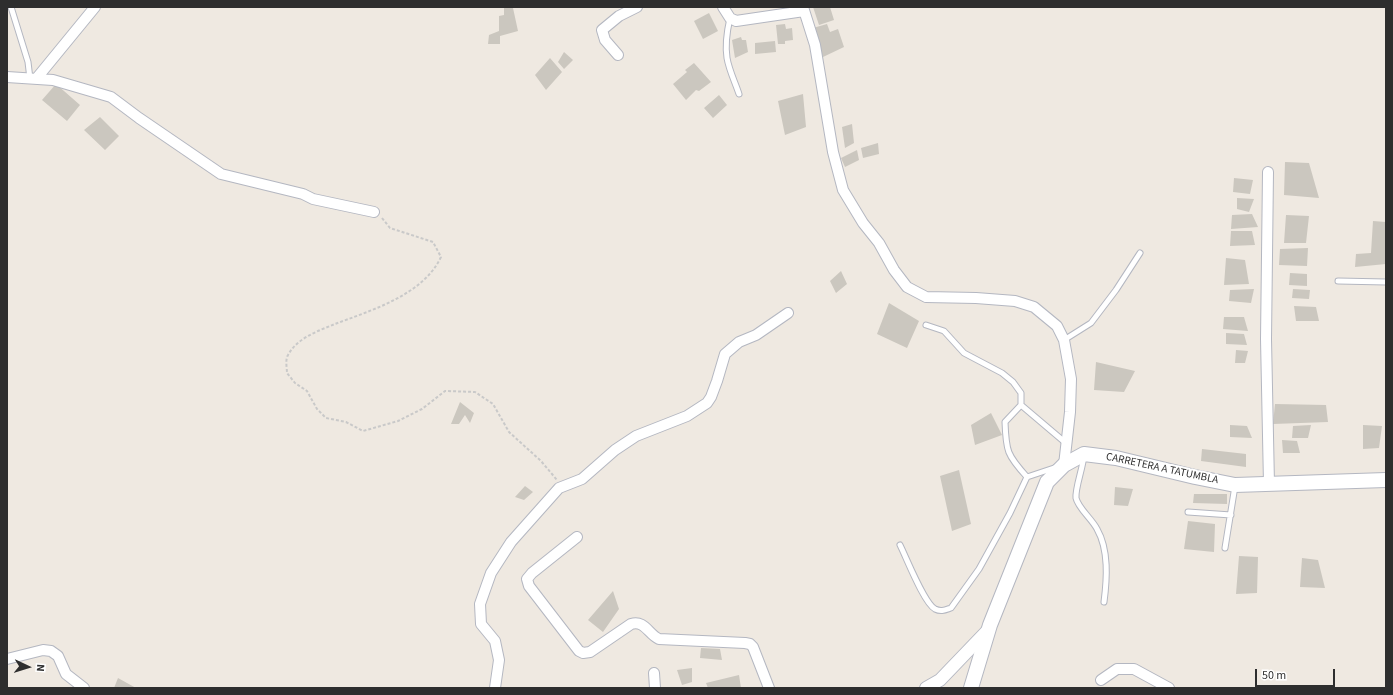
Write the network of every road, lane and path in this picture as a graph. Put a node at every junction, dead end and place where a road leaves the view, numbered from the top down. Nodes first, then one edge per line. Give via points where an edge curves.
1 (11, 7) edge
2 (95, 7) edge
3 (637, 7) edge
4 (723, 7) edge
5 (804, 9) edge
6 (730, 18) junction
7 (618, 55) dead end
8 (7, 77) edge
9 (33, 79) junction
10 (738, 94) dead end
11 (1268, 172) dead end
12 (374, 212) joint
13 (1140, 253) dead end
14 (1338, 281) dead end
15 (1386, 282) edge
16 (788, 313) dead end
17 (926, 325) dead end
18 (1064, 340) junction
19 (1022, 405) junction
20 (1067, 444) junction
21 (1084, 454) junction
22 (1064, 465) junction
23 (1026, 478) junction
24 (1386, 480) edge
25 (1269, 484) junction
26 (1235, 485) junction
27 (563, 487) junction
28 (1188, 512) dead end
29 (1231, 515) junction
30 (577, 537) dead end
31 (900, 545) dead end
32 (1225, 548) dead end
33 (1104, 602) dead end
34 (988, 630) junction
35 (7, 659) edge
36 (654, 673) dead end
37 (1101, 680) dead end
38 (84, 688) edge
39 (496, 688) edge
40 (655, 688) edge
41 (769, 688) edge
42 (926, 688) edge
43 (971, 688) edge
44 (1169, 688) edge

1 - 9 lane
2 - 9 street
3 - 7 street via 619,16 602,30 605,40
4 - 6 street
5 - 6 street via 736,22
5 - 18 street via 814,45 833,152 843,190 907,287 926,297 1000,300 1034,308 1057,326
6 - 10 lane via 727,54
8 - 9 street
9 - 12 street via 53,80 111,97 221,174 303,194 313,199
11 - 25 street via 1266,339
12 - 27 path via 384,219 390,228 433,242 441,257 438,265 413,288 387,304 312,333 294,346 287,356 287,373 295,383 307,391 317,410 326,418 346,422 363,431 398,421 422,409 445,391 475,392 493,404 509,432 541,461
13 - 18 lane via 1091,323
14 - 15 lane
16 - 27 street via 756,335 739,342 725,354 707,403 687,416 636,436 615,450 582,479
17 - 19 lane via 944,331 964,353 1002,373 1013,382 1021,393
18 - 20 street via 1071,379
19 - 20 lane
19 - 23 lane via 1005,422 1006,446 1014,463
20 - 22 street
21 - 22 main road
21 - 26 main road, CARRETERA A TATUMBLA via 1116,458
21 - 33 lane via 1076,499 1098,530 1103,543 1106,580
22 - 23 lane
22 - 34 main road via 1047,482
23 - 31 lane via 979,569 951,608 940,611 933,608 925,598
24 - 25 main road, CARRETERA A TATUMBLA
25 - 26 main road, CARRETERA A TATUMBLA
26 - 29 lane
27 - 39 street via 559,488 511,542 491,573 480,604 481,624 495,641 499,660
28 - 29 lane
29 - 32 lane
30 - 41 street via 527,579 529,586 579,651 590,652 636,623 659,639 745,643 753,647
34 - 42 street via 940,680
34 - 43 main road
35 - 38 street via 43,650 51,651 58,656 66,674
36 - 40 street
37 - 44 street via 1117,669 1134,669

